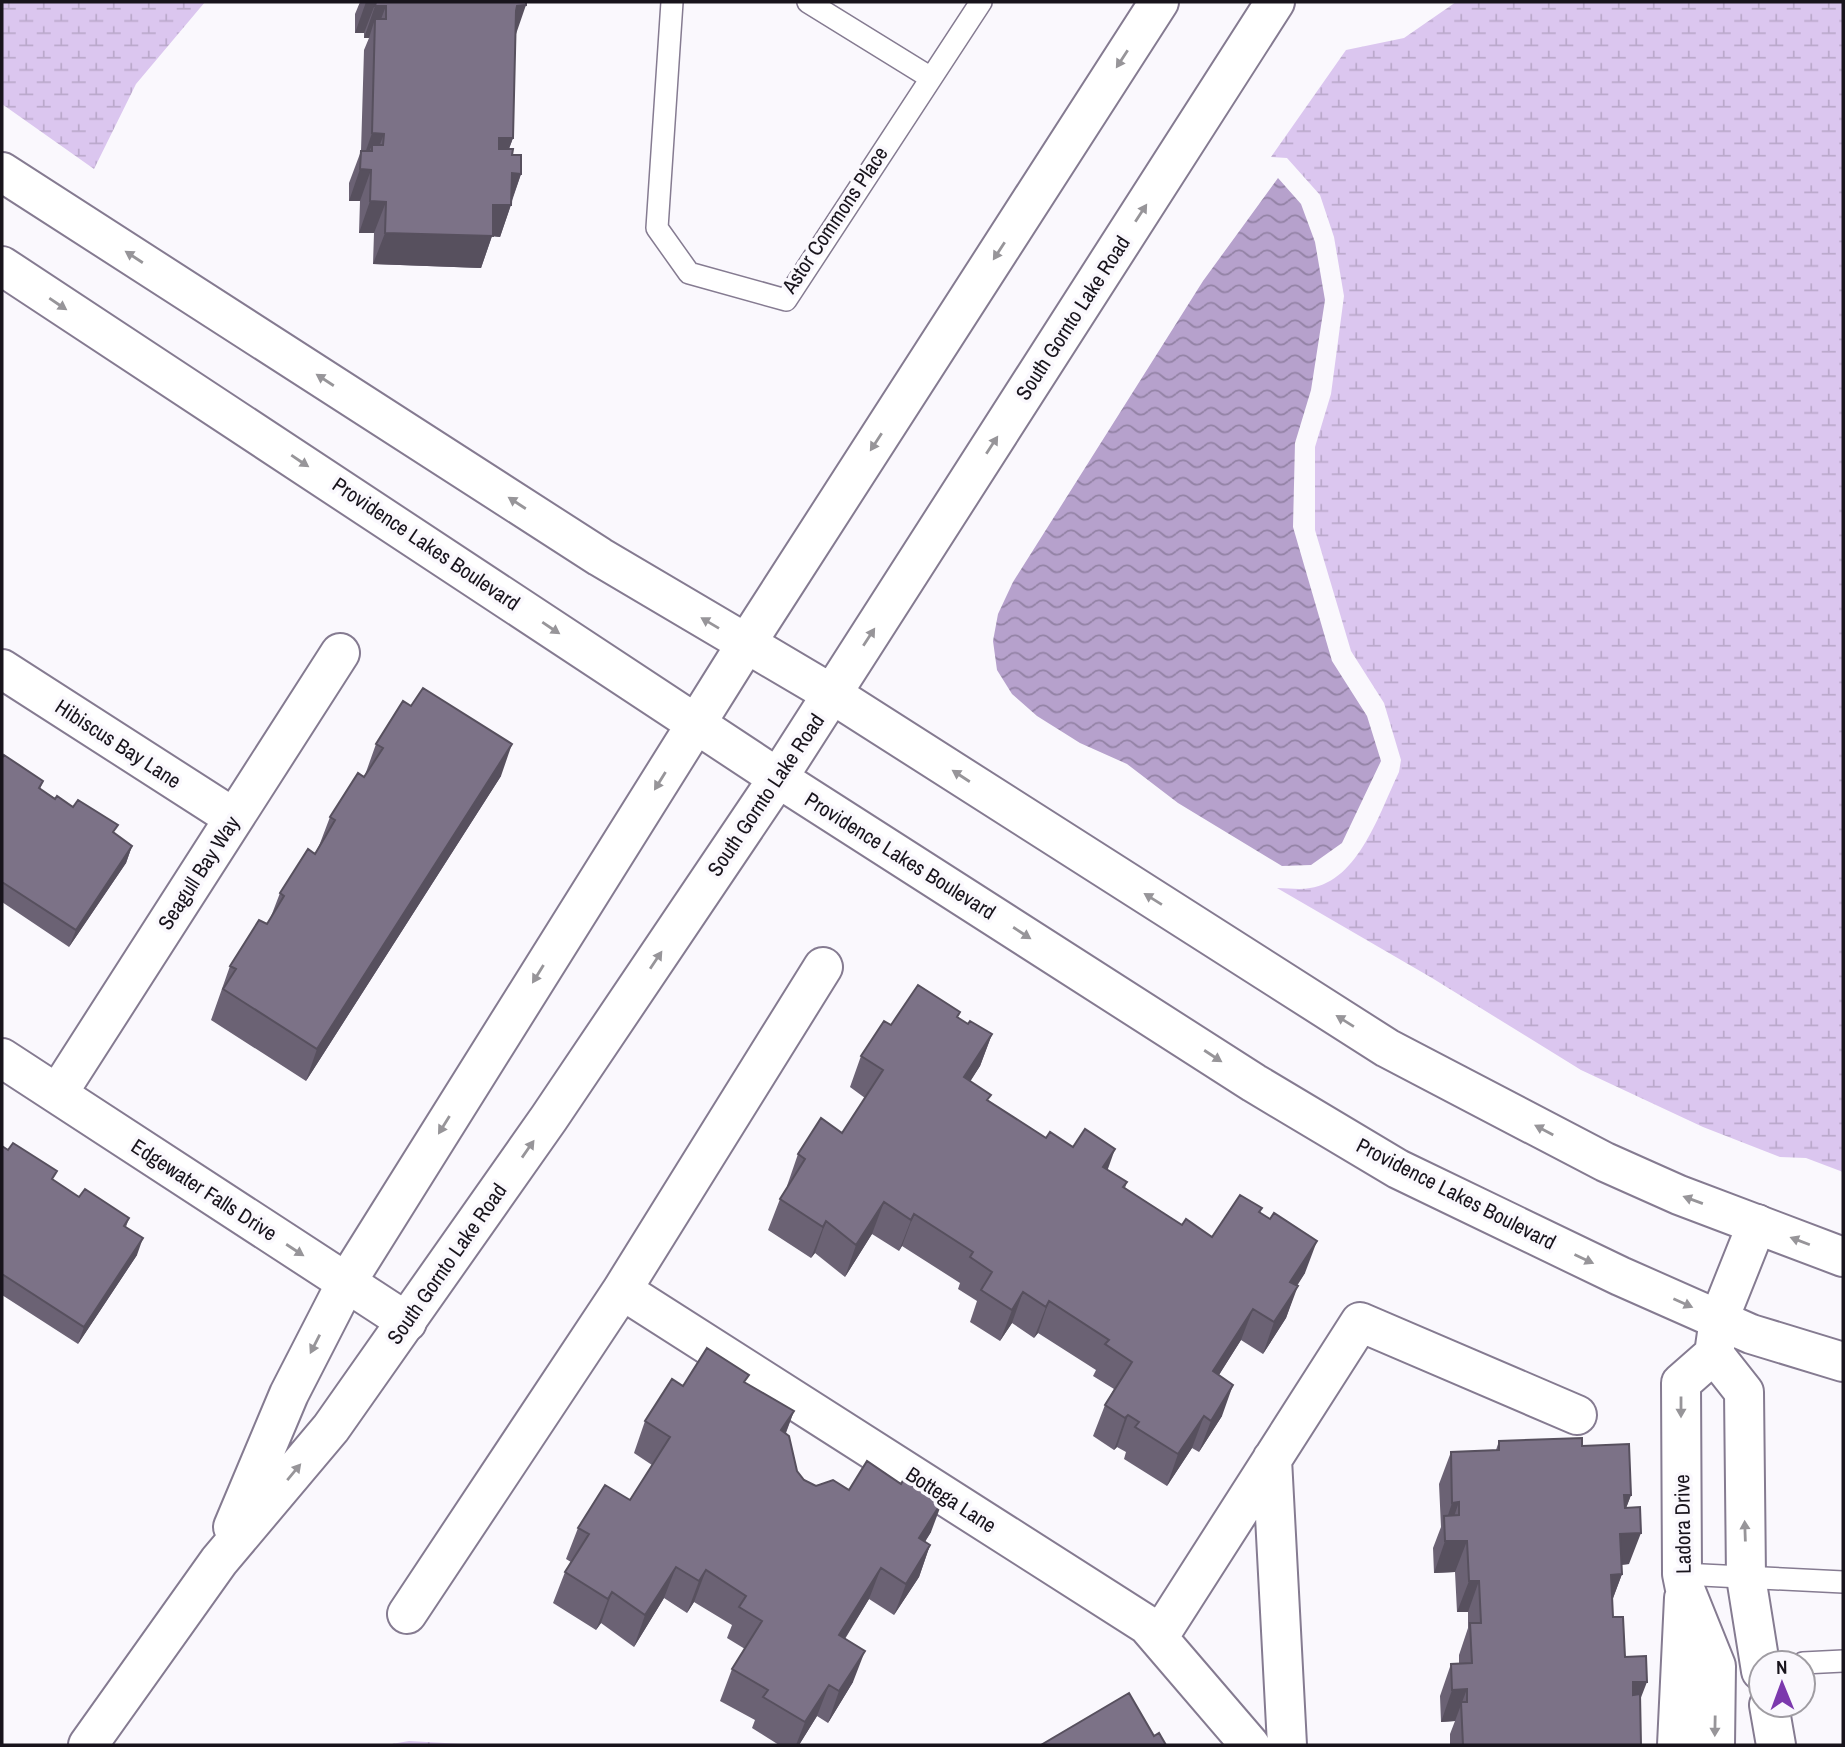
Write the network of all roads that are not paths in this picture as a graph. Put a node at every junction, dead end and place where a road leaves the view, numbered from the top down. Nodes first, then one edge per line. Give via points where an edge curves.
1 (672, 2) edge
2 (808, 2) edge
3 (981, 2) edge
4 (1159, 2) edge
5 (1275, 2) edge
6 (931, 78) junction
7 (2, 172) edge
8 (2, 266) edge
9 (746, 644) junction
10 (340, 653) dead end
11 (2, 669) edge
12 (832, 694) junction
13 (696, 724) junction
14 (778, 778) junction
15 (234, 818) junction
16 (823, 967) dead end
17 (2, 1058) edge
18 (58, 1093) junction
19 (1757, 1224) junction
20 (1843, 1257) edge
21 (346, 1283) junction
22 (622, 1290) junction
23 (407, 1322) junction
24 (1717, 1337) junction
25 (1843, 1362) edge
26 (1577, 1415) dead end
27 (1272, 1459) junction
28 (219, 1561) junction
29 (1746, 1577) junction
30 (1684, 1581) junction
31 (1843, 1582) edge
32 (407, 1614) dead end
33 (1158, 1638) junction
34 (1758, 1649) edge
35 (1843, 1661) edge
36 (1817, 1662) edge
37 (1716, 1667) junction
38 (1747, 1667) edge
39 (1771, 1719) edge
40 (88, 1745) edge
41 (1250, 1745) edge
42 (1286, 1745) edge
43 (1677, 1745) edge
44 (1715, 1745) edge
45 (1776, 1745) edge

1 - 6 lane, Astor Commons Place via 657,228 689,273 786,300
2 - 6 lane
3 - 6 lane, Astor Commons Place
4 -> 9 street, South Gornto Lake Road
12 -> 5 street, South Gornto Lake Road
9 -> 7 street via 600,557
8 -> 13 street, Providence Lakes Boulevard
9 - 12 street
9 - 13 street, South Gornto Lake Road
10 - 15 street, Seagull Bay Way
11 - 15 street, Hibiscus Bay Lane
12 - 14 street, South Gornto Lake Road
19 -> 12 street via 1605,1161 1387,1048
13 - 14 street, Providence Lakes Boulevard
13 -> 21 street, South Gornto Lake Road
23 -> 14 street, South Gornto Lake Road
14 -> 24 street, Providence Lakes Boulevard via 1254,1083 1398,1169
15 - 18 street, Seagull Bay Way
16 - 22 street
17 - 18 street, Edgewater Falls Drive
18 -> 21 street, Edgewater Falls Drive
20 -> 19 street
19 - 24 street, Ladora Drive
21 - 23 street, Edgewater Falls Drive
21 -> 28 street, South Gornto Lake Road via 289,1394
22 - 32 street
22 - 33 street, Bottega Lane via 1147,1625
28 -> 23 street, South Gornto Lake Road via 331,1428
24 - 25 street, Providence Lakes Boulevard via 1751,1334
29 -> 24 street via 1744,1392
24 -> 30 street, Ladora Drive via 1681,1383
26 - 27 street via 1360,1322
27 - 33 street
27 - 42 street
28 - 40 street, South Gornto Lake Road
29 - 30 lane
29 - 31 lane
29 - 34 street
30 - 37 street, Ladora Drive
30 - 43 street
33 - 41 street, Bottega Lane
35 - 36 lane
37 - 38 lane
37 -> 44 street, Ladora Drive
39 - 45 street

